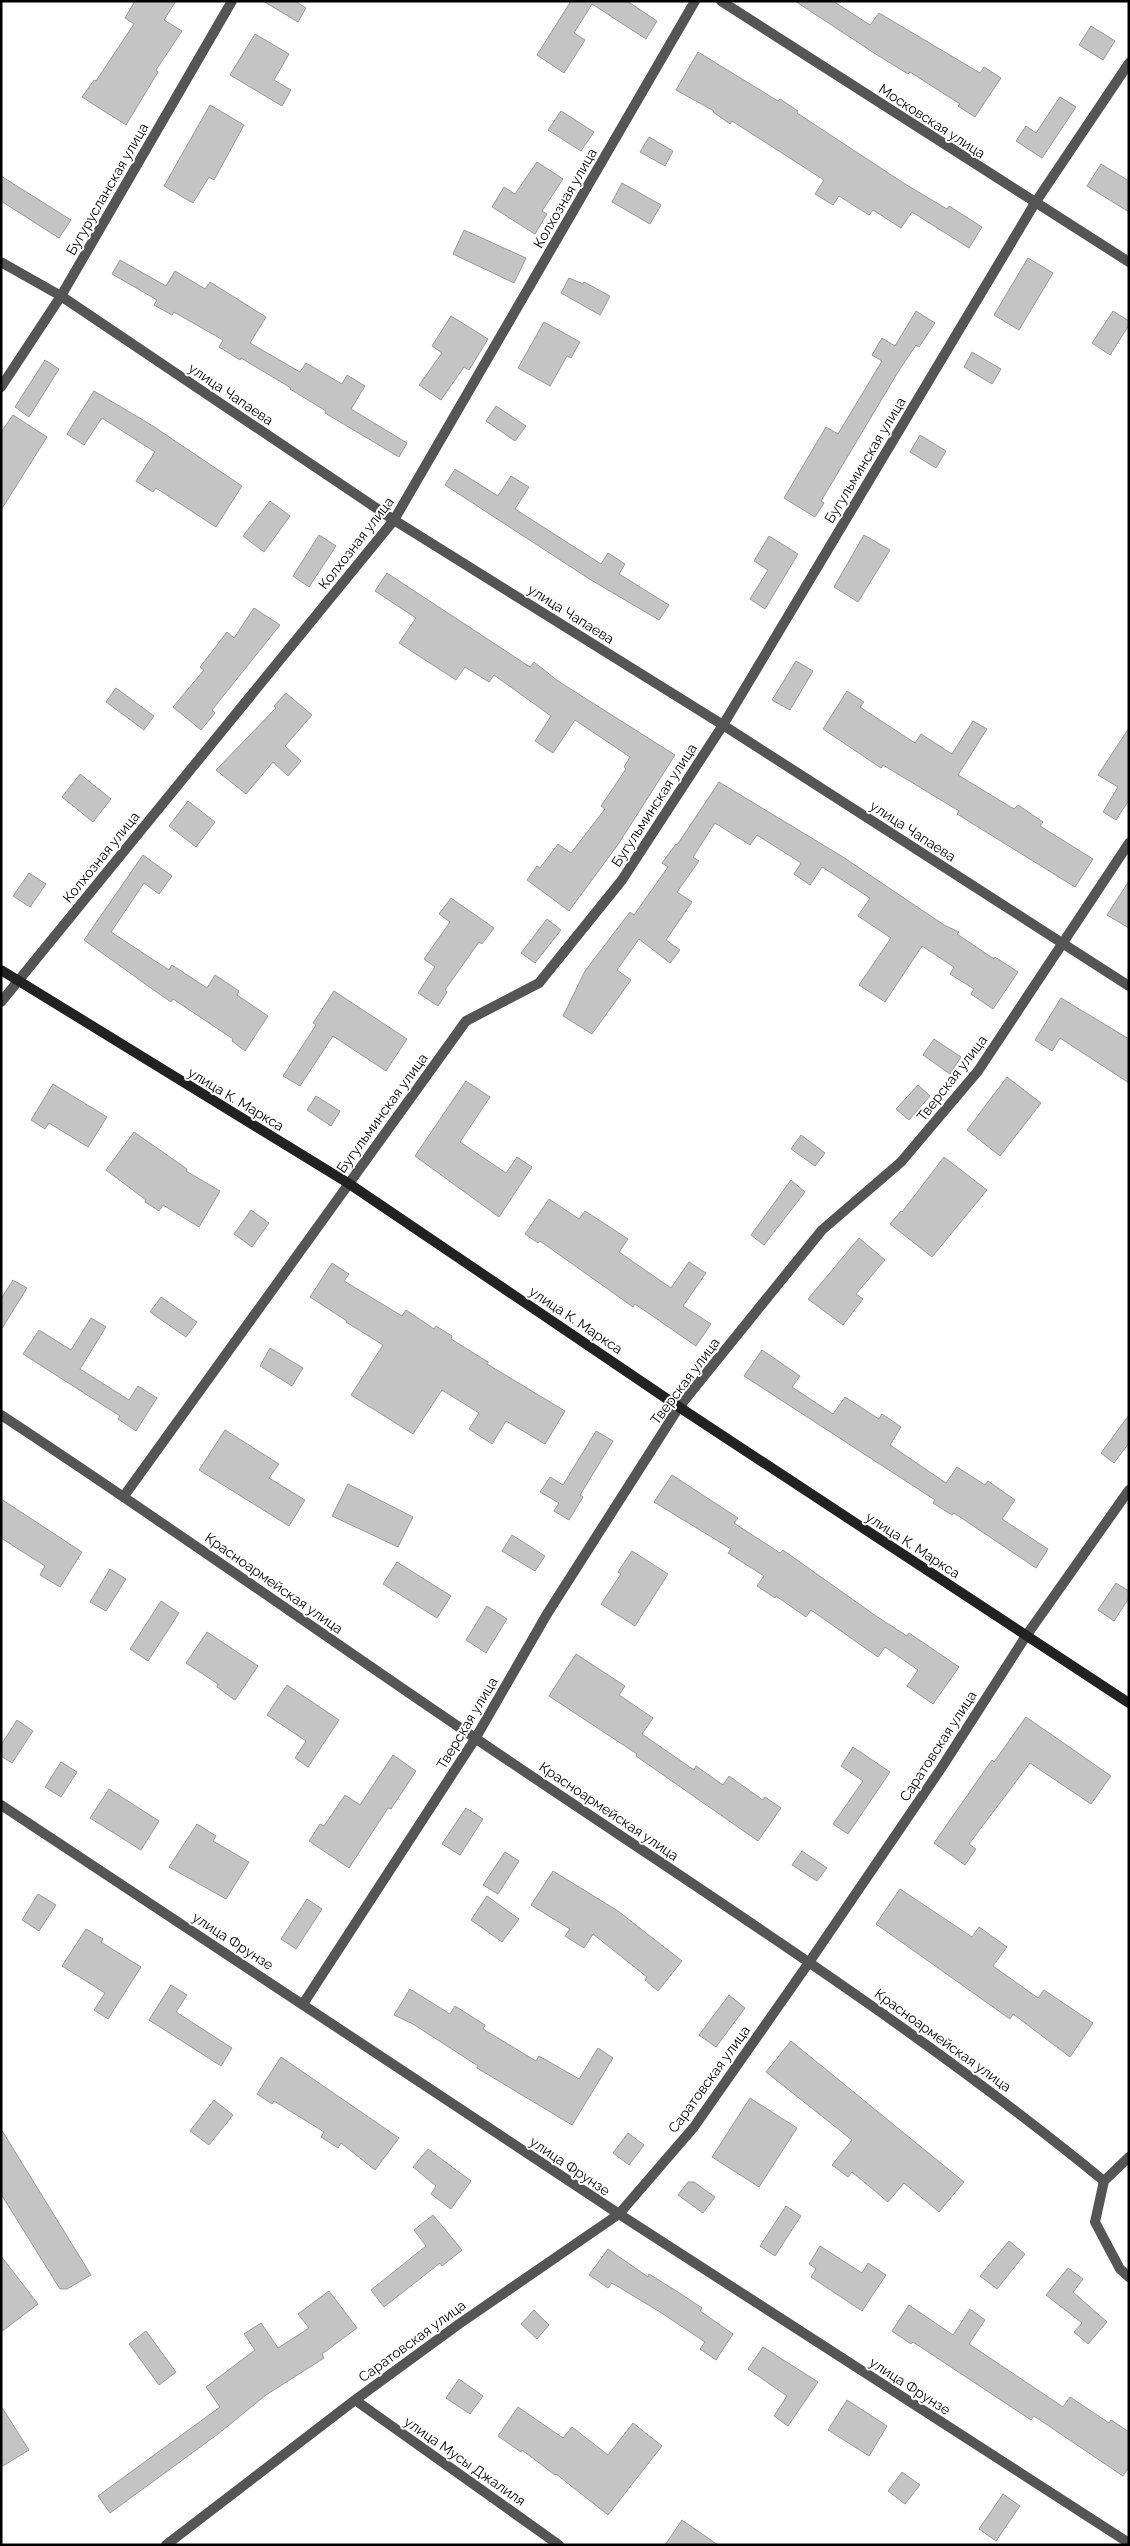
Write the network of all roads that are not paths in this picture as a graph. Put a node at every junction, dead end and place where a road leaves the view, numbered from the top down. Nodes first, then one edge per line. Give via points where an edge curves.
1 (232, 1) edge
2 (695, 1) edge
3 (721, 1) edge
4 (1129, 63) edge
5 (1035, 203) junction
6 (1, 262) edge
7 (1129, 262) edge
8 (60, 296) junction
9 (1, 387) edge
10 (394, 520) junction
11 (723, 725) junction
12 (1129, 843) edge
13 (1063, 944) junction
14 (1, 970) edge
15 (17, 981) junction
16 (1129, 986) edge
17 (1, 1002) edge
18 (348, 1183) junction
19 (679, 1407) junction
20 (1, 1415) edge
21 (1129, 1490) edge
22 (124, 1496) junction
23 (1026, 1636) junction
24 (1129, 1703) edge
25 (475, 1739) junction
26 (1, 1804) edge
27 (810, 1961) junction
28 (302, 2004) junction
29 (1129, 2157) edge
30 (1104, 2181) junction
31 (619, 2214) junction
32 (1129, 2277) edge
33 (355, 2400) junction
34 (1129, 2543) edge
35 (166, 2545) edge
36 (559, 2545) edge

1 - 8 street, Бугурусланская улица
2 - 10 street, Колхозная улица
3 - 5 street, Московская улица
4 - 5 street, Бугульминская улица
5 - 7 street, Московская улица
5 - 11 street, Бугульминская улица
6 - 8 street, улица Чапаева
8 - 9 street, Бугурусланская улица
8 - 10 street, улица Чапаева
10 - 11 street, улица Чапаева
10 - 15 street, Колхозная улица
11 - 13 street, улица Чапаева
11 - 18 street, Бугульминская улица via 622,880 539,983 466,1021
12 - 13 street, Тверская улица
13 - 16 street, улица Чапаева
13 - 19 street, Тверская улица via 978,1071 901,1162 822,1230
14 - 15 main road, улица К. Маркса
15 - 17 street, Колхозная улица
15 - 18 main road, улица К. Маркса
18 - 19 main road, улица К. Маркса
18 - 22 street, Бугульминская улица
19 - 23 main road, улица К. Маркса
19 - 25 street, Тверская улица via 547,1614
20 - 22 street, Красноармейская улица
21 - 23 street, Саратовская улица
22 - 25 street, Красноармейская улица
23 - 24 main road, улица К. Маркса
23 - 27 street, Саратовская улица via 942,1767
25 - 27 street, Красноармейская улица
25 - 28 street, Тверская улица
26 - 28 street, улица Фрунзе
27 - 30 street, Красноармейская улица via 1029,2119
27 - 31 street, Саратовская улица via 694,2126
28 - 31 street, улица Фрунзе
29 - 30 street
30 - 32 street via 1095,2222 1120,2269
31 - 33 street, Саратовская улица via 458,2324
31 - 34 street, улица Фрунзе
33 - 35 street, Саратовская улица
33 - 36 street, улица Мусы Джалиля

